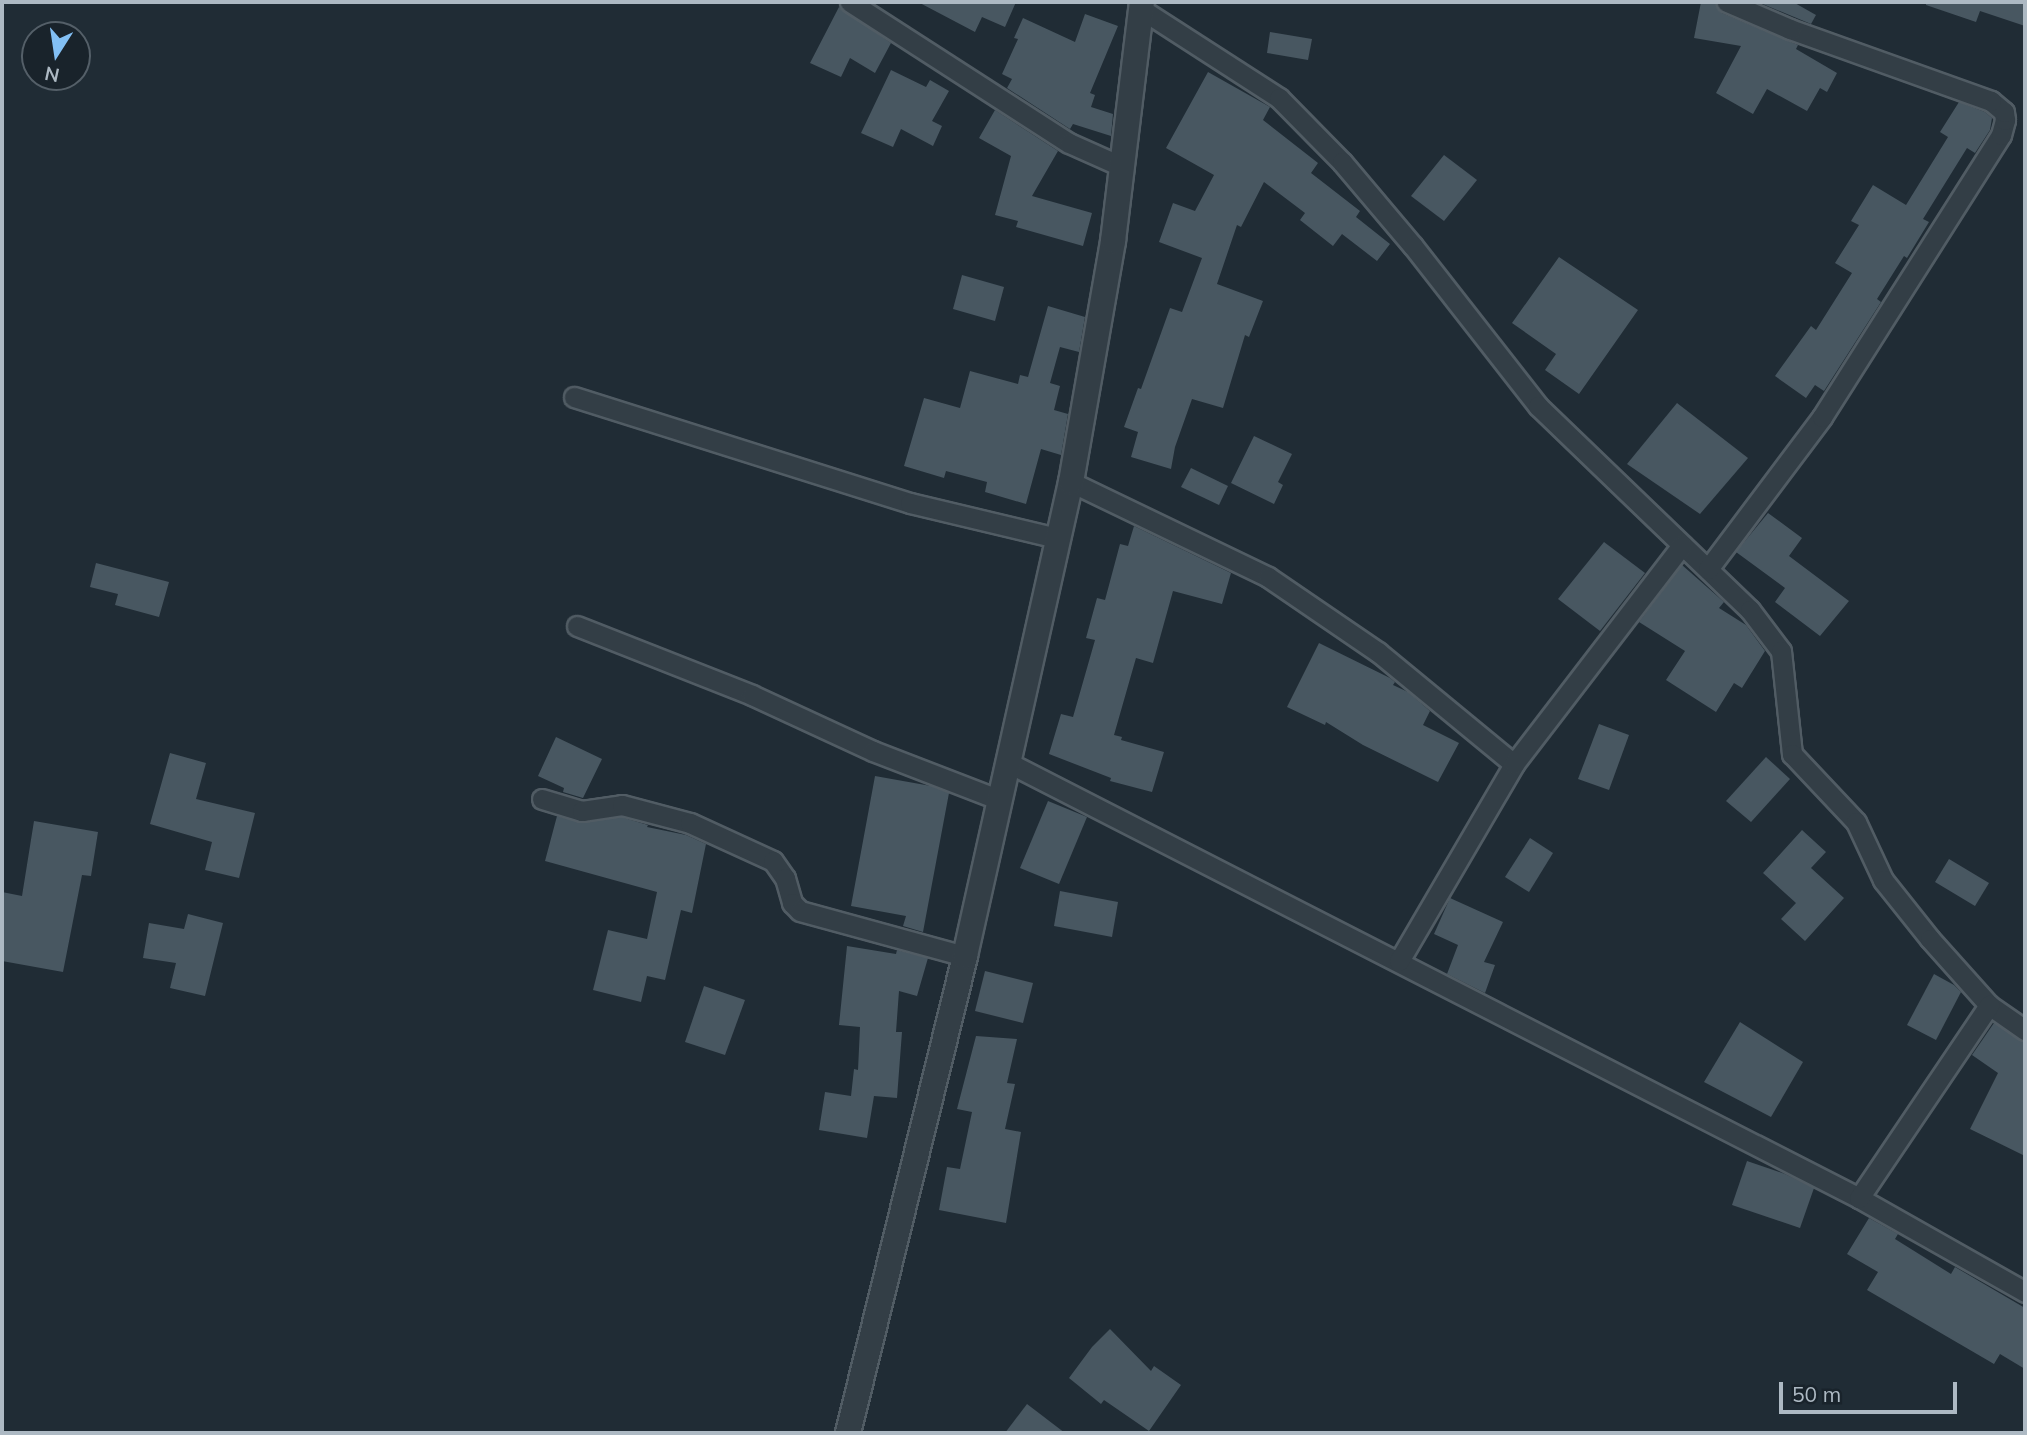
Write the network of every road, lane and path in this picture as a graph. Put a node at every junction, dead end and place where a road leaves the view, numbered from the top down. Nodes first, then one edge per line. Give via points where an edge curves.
1 (850, 2) edge
2 (1727, 2) edge
3 (1141, 5) edge
4 (1123, 167) junction
5 (574, 397) dead end
6 (1071, 482) junction
7 (1057, 538) junction
8 (1682, 545) junction
9 (1708, 569) junction
10 (577, 626) dead end
11 (1009, 763) junction
12 (1514, 765) junction
13 (542, 799) dead end
14 (1000, 800) junction
15 (965, 956) junction
16 (1399, 961) junction
17 (1989, 1005) junction
18 (2025, 1030) edge
19 (1859, 1198) junction
20 (2025, 1292) edge
21 (848, 1433) edge

1 - 4 street via 1048,131
2 - 9 street via 1992,101 2004,112 2005,120 2001,135 1822,417
3 - 4 street
3 - 8 street via 1279,98 1342,162 1413,246 1538,405
4 - 6 street
5 - 7 street via 910,503
6 - 7 street
6 - 12 street via 1268,577 1378,652
7 - 11 street
8 - 9 street
8 - 12 street
9 - 17 street via 1750,610 1781,651 1792,754 1856,822 1882,880
10 - 14 street
11 - 14 street
11 - 16 street
12 - 16 street
13 - 15 street via 582,811 622,805 690,823 773,861 800,911
14 - 15 street
15 - 21 street
16 - 19 street
17 - 18 street
17 - 19 street
19 - 20 street

